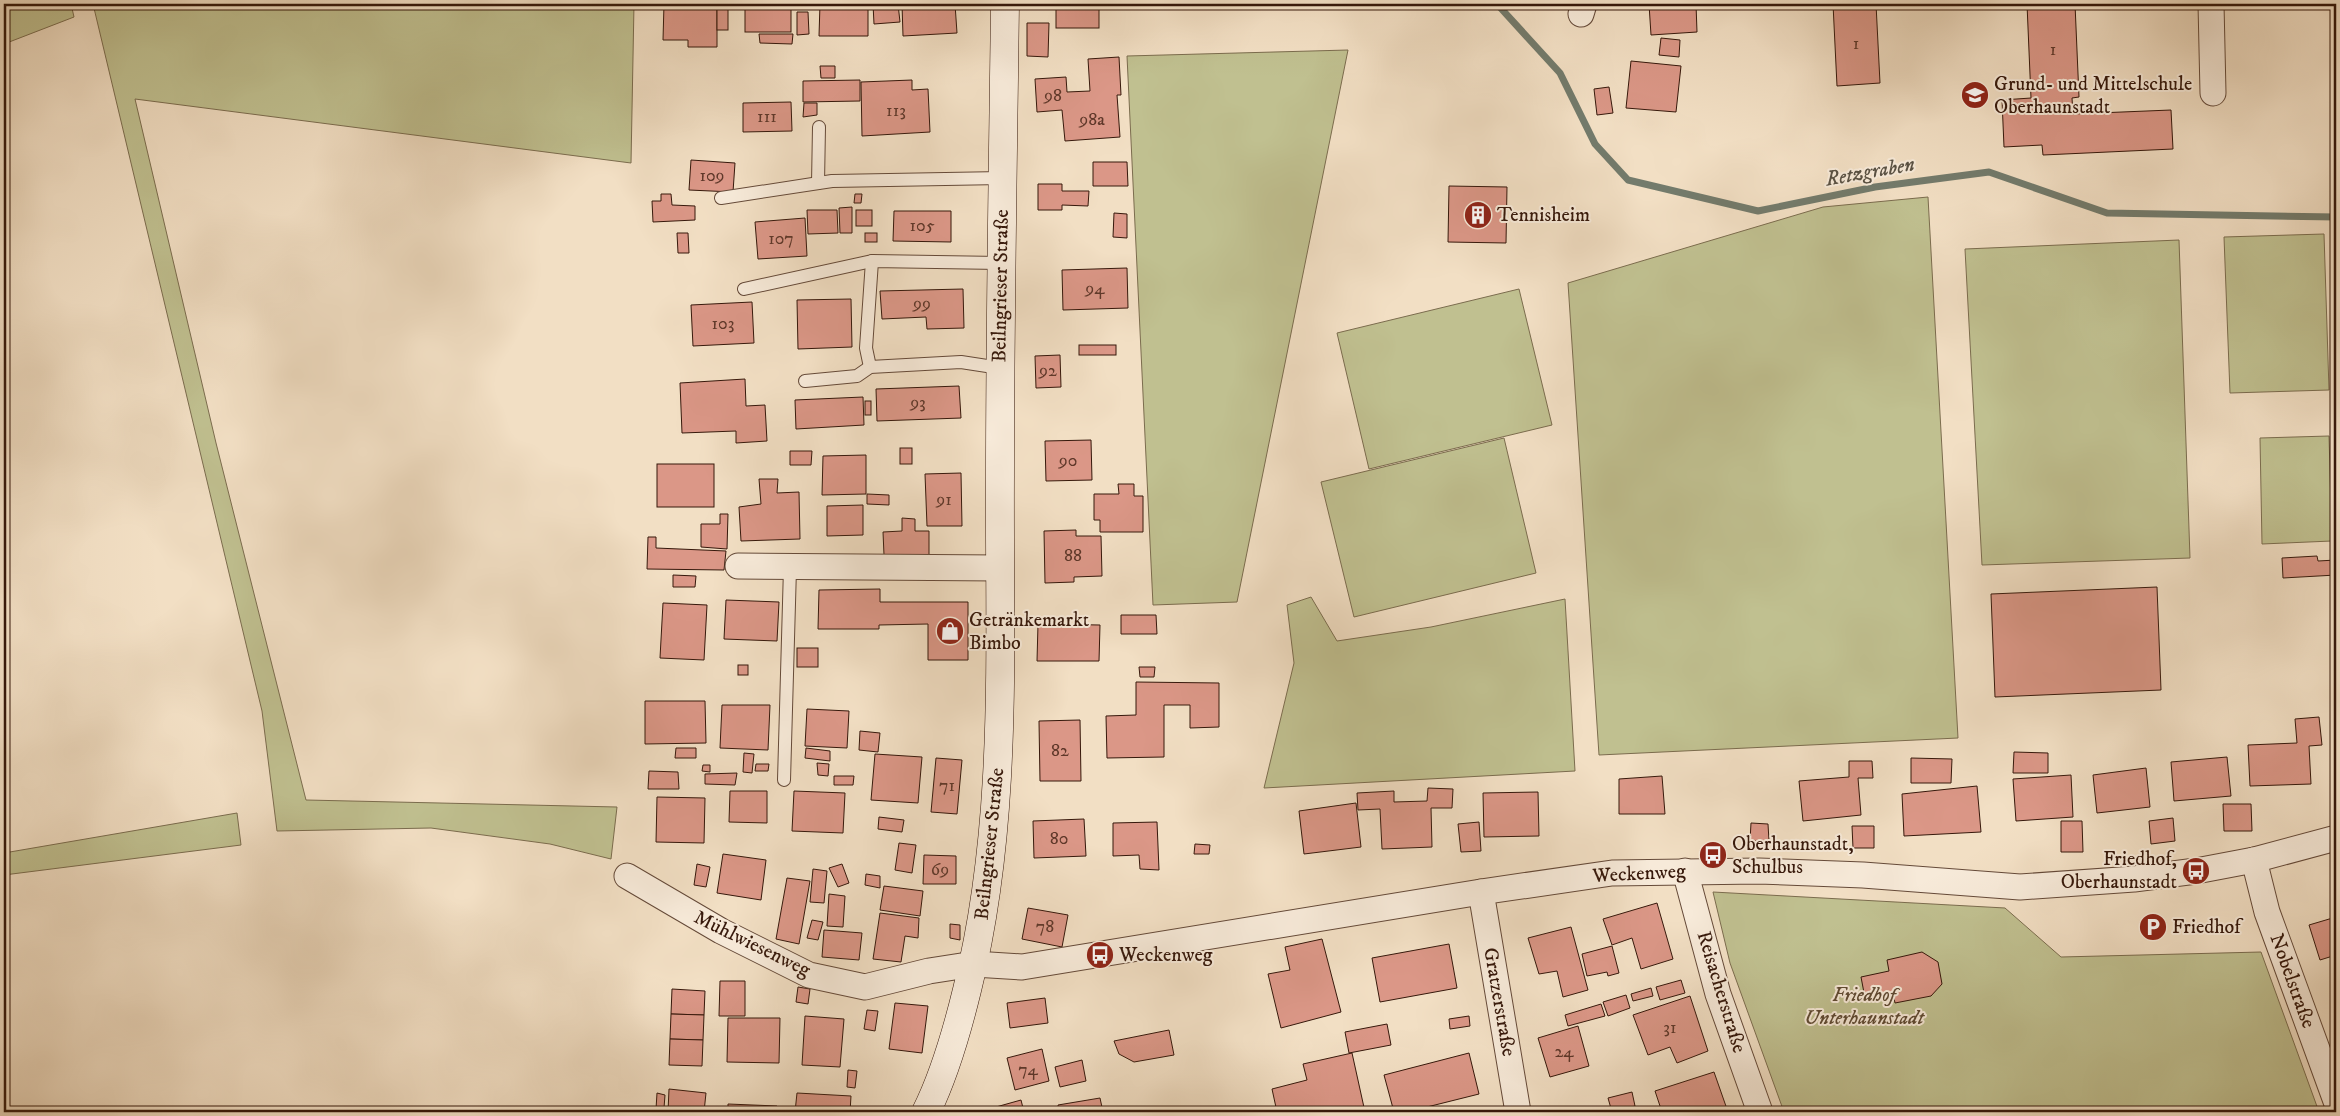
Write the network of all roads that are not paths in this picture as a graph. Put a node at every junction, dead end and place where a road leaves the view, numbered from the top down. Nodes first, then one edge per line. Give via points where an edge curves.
1 (1005, 4) edge
2 (2211, 4) edge
3 (2213, 93) dead end
4 (819, 128) dead end
5 (1002, 178) junction
6 (818, 183) junction
7 (721, 198) dead end
8 (872, 261) junction
9 (1000, 264) junction
10 (744, 288) dead end
11 (870, 368) junction
12 (1000, 368) junction
13 (805, 381) dead end
14 (738, 566) dead end
15 (790, 568) junction
16 (1000, 568) junction
17 (784, 780) dead end
18 (2336, 838) edge
19 (2254, 860) junction
20 (1684, 872) junction
21 (627, 876) dead end
22 (1481, 892) junction
23 (974, 964) junction
24 (2336, 1101) edge
25 (933, 1109) edge
26 (1518, 1112) edge
27 (1760, 1112) edge

1 - 5 main road, Beilngrieser Straße
2 - 3 street
4 - 6 lane
5 - 6 lane
5 - 9 main road, Beilngrieser Straße
6 - 7 lane
8 - 9 lane
8 - 10 lane
8 - 11 lane via 866,348
9 - 12 main road, Beilngrieser Straße
11 - 12 lane via 961,362
11 - 13 lane via 857,376
12 - 16 main road, Beilngrieser Straße
14 - 15 street
15 - 16 street
15 - 17 lane
16 - 23 main road, Beilngrieser Straße via 998,777 989,880
18 - 19 street, Weckenweg
19 - 20 street, Weckenweg via 2134,879 2020,887 1864,875
19 - 24 street, Nobelstraße via 2267,912
20 - 22 street, Weckenweg via 1612,873
20 - 27 street, Reisacherstraße via 1718,994
21 - 23 street, Mühlwiesenweg via 721,931 809,975 865,987
22 - 23 street, Weckenweg via 1032,966
22 - 26 street, Gratzerstraße
23 - 25 main road, Beilngrieser Straße

